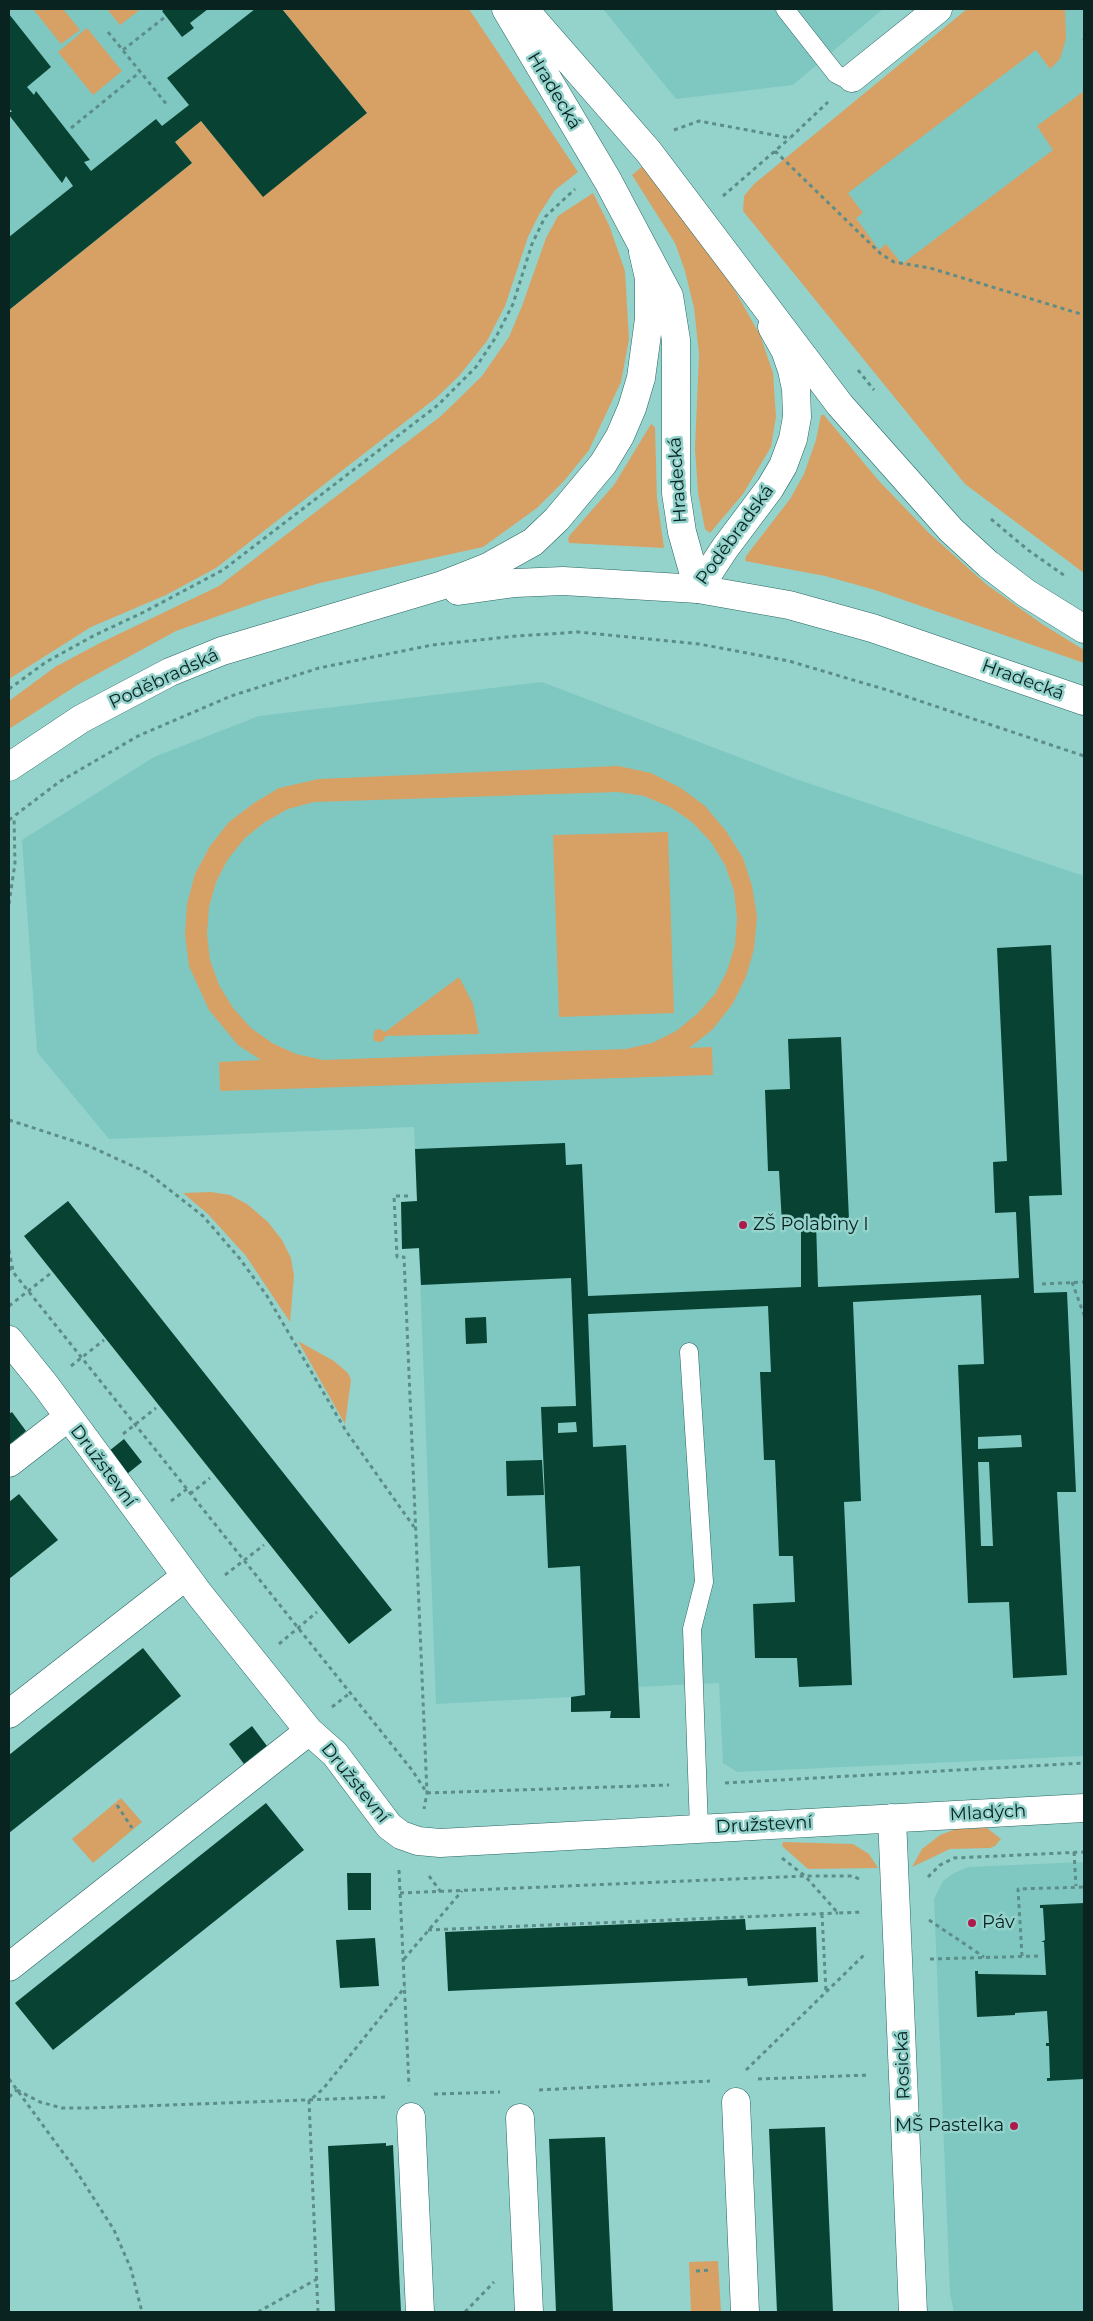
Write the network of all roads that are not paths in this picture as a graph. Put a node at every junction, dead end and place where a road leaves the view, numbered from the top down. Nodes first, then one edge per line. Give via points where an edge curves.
1 (506, 9) edge
2 (524, 9) edge
3 (785, 9) edge
4 (938, 9) edge
5 (852, 78) joint
6 (632, 224) junction
7 (727, 256) junction
8 (698, 589) junction
9 (332, 617) junction
10 (1084, 629) edge
11 (1084, 702) edge
12 (9, 767) edge
13 (9, 1340) edge
14 (689, 1352) dead end
15 (67, 1418) junction
16 (9, 1463) edge
17 (193, 1586) junction
18 (9, 1714) edge
19 (309, 1731) junction
20 (1084, 1808) edge
21 (892, 1818) junction
22 (699, 1829) junction
23 (9, 1967) edge
24 (736, 2091) road end
25 (410, 2106) road end
26 (520, 2118) dead end
27 (420, 2312) edge
28 (529, 2312) edge
29 (745, 2312) edge
30 (913, 2312) edge

1 - 6 street, Hradecká
2 - 7 street, Hradecká via 648,151
3 - 5 lane via 836,74
4 - 5 street
6 - 8 street, Hradecká via 664,283 673,309 677,380 676,494 682,532
6 - 9 street, Poděbradská via 649,278 648,340 632,408 603,464 558,519 510,556 440,586
7 - 8 street, Poděbradská via 785,350 796,390 797,417 783,466
7 - 10 street, Hradecká via 840,405 951,530 1026,593
8 - 9 street, Poděbradská via 604,582 515,583 474,588
8 - 11 street, Hradecká via 789,605 872,628
9 - 12 street, Poděbradská via 222,651 170,672 81,719
13 - 15 street, Družstevní
14 - 22 lane via 704,1582 692,1630
15 - 16 street
15 - 17 street, Družstevní
17 - 18 street
17 - 19 street, Družstevní
19 - 22 street, Družstevní via 335,1754 389,1826 418,1841 440,1843
19 - 23 street
20 - 21 street, Mladých
21 - 22 street, Družstevní
21 - 30 street, Rosická
24 - 29 street
25 - 27 street
26 - 28 street

